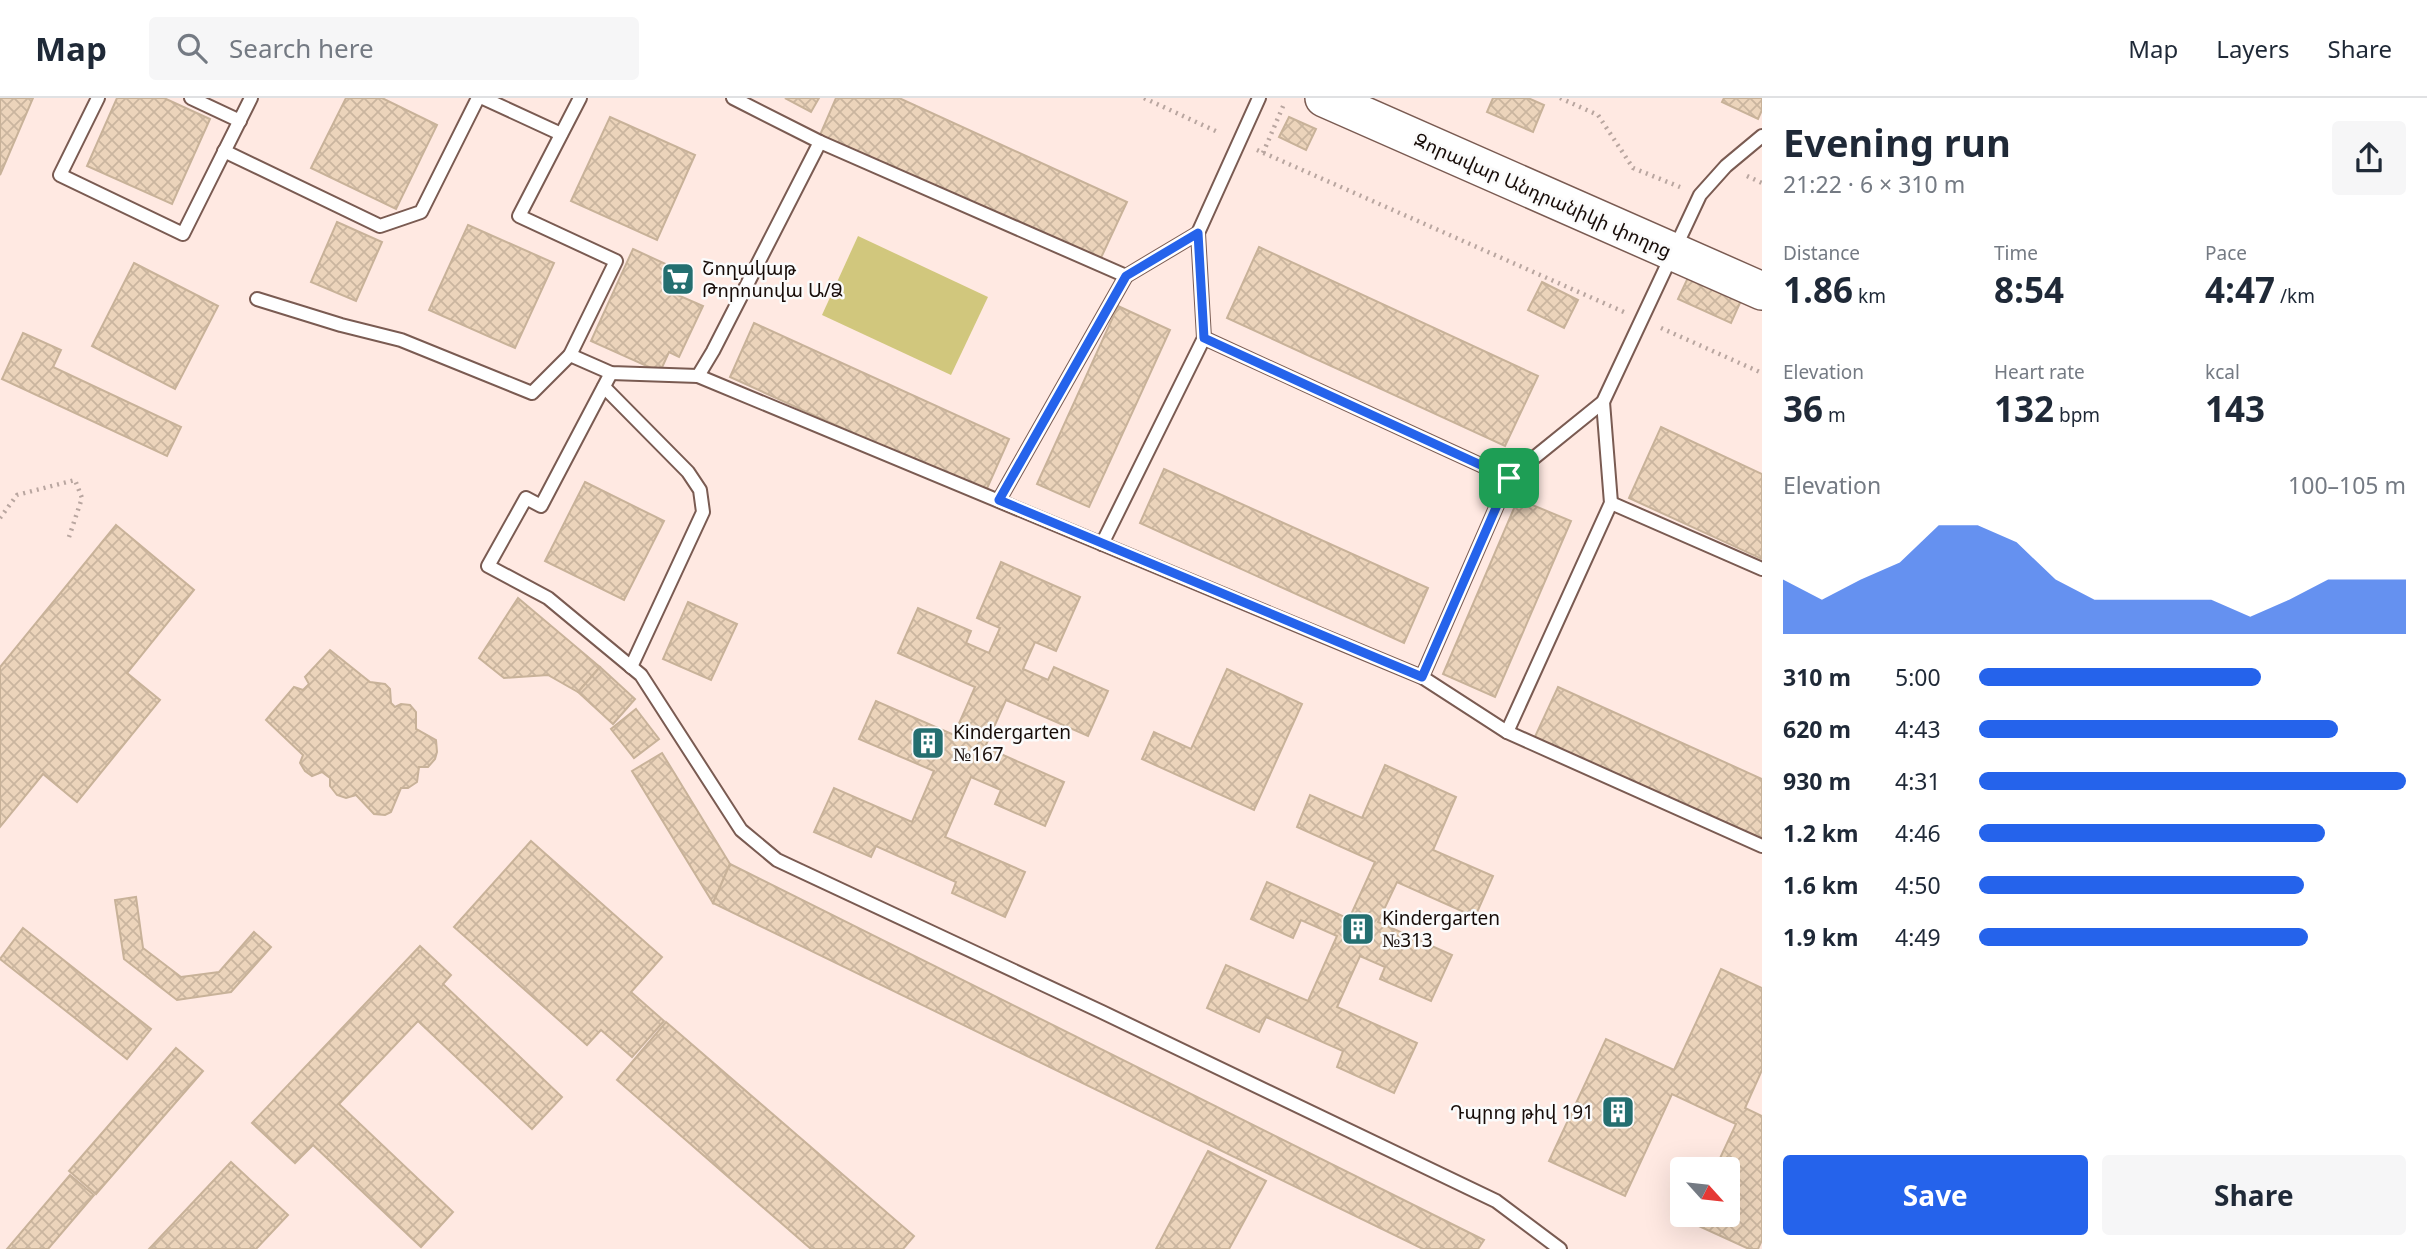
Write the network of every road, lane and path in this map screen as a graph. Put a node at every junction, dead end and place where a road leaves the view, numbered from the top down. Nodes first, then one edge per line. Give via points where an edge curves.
1 (98, 98) edge
2 (191, 98) edge
3 (251, 98) edge
4 (478, 98) edge
5 (483, 98) edge
6 (580, 98) edge
7 (733, 98) edge
8 (1144, 98) edge
9 (1259, 98) edge
10 (1324, 98) edge
11 (1368, 98) edge
12 (1560, 98) edge
13 (1284, 104) dead end
14 (240, 121) junction
15 (561, 134) junction
16 (1762, 136) edge
17 (820, 142) junction
18 (1238, 142) junction
19 (225, 151) junction
20 (1263, 153) junction
21 (1762, 183) edge
22 (1700, 195) junction
23 (1198, 233) junction
24 (1678, 245) junction
25 (1762, 274) edge
26 (1126, 276) junction
27 (1762, 291) edge
28 (257, 299) dead end
29 (1641, 319) junction
30 (1204, 338) junction
31 (570, 355) junction
32 (611, 373) junction
33 (1762, 373) edge
34 (698, 376) junction
35 (604, 387) junction
36 (1604, 402) junction
37 (1509, 478) junction
38 (999, 500) junction
39 (1611, 503) junction
40 (0, 518) edge
41 (68, 540) dead end
42 (1102, 544) junction
43 (1762, 569) edge
44 (631, 667) junction
45 (1422, 677) junction
46 (1507, 732) junction
47 (1762, 846) edge
48 (1560, 1249) edge

1 - 19 lane via 60,175 183,234
2 - 14 lane
3 - 14 lane
4 - 19 lane via 421,212 380,226
5 - 15 lane
6 - 15 lane
7 - 17 lane
8 - 18 path
9 - 18 lane
10 - 24 main road, Զորավար Անդրանիկի փողոց
11 - 24 main road, Զորավար Անդրանիկի փողոց
12 - 22 path via 1598,115 1633,168
13 - 20 path
14 - 19 lane
15 - 31 lane via 519,216 616,261
16 - 22 lane
17 - 26 lane
17 - 34 lane
18 - 20 path
18 - 23 lane
20 - 29 path
21 - 22 path via 1747,176
22 - 24 lane
23 - 26 lane
23 - 30 lane
24 - 25 main road, Զորավար Անդրանիկի փողոց
24 - 27 main road, Զորավար Անդրանիկի փողոց
24 - 29 lane
26 - 38 lane
28 - 31 lane via 401,340 532,393
29 - 33 path
29 - 36 lane
30 - 37 lane
30 - 42 lane
31 - 32 lane
32 - 34 lane
32 - 35 lane
34 - 38 lane
35 - 44 lane via 688,472 700,490 703,512
35 - 44 lane via 541,506 526,498 488,566 548,598
36 - 37 lane
36 - 39 lane
37 - 45 lane
38 - 42 lane
39 - 43 lane
39 - 46 lane
40 - 41 path via 17,495 75,480 82,498
42 - 45 lane
44 - 48 lane via 641,675 741,830 777,860 1496,1201
45 - 46 lane
46 - 47 lane

